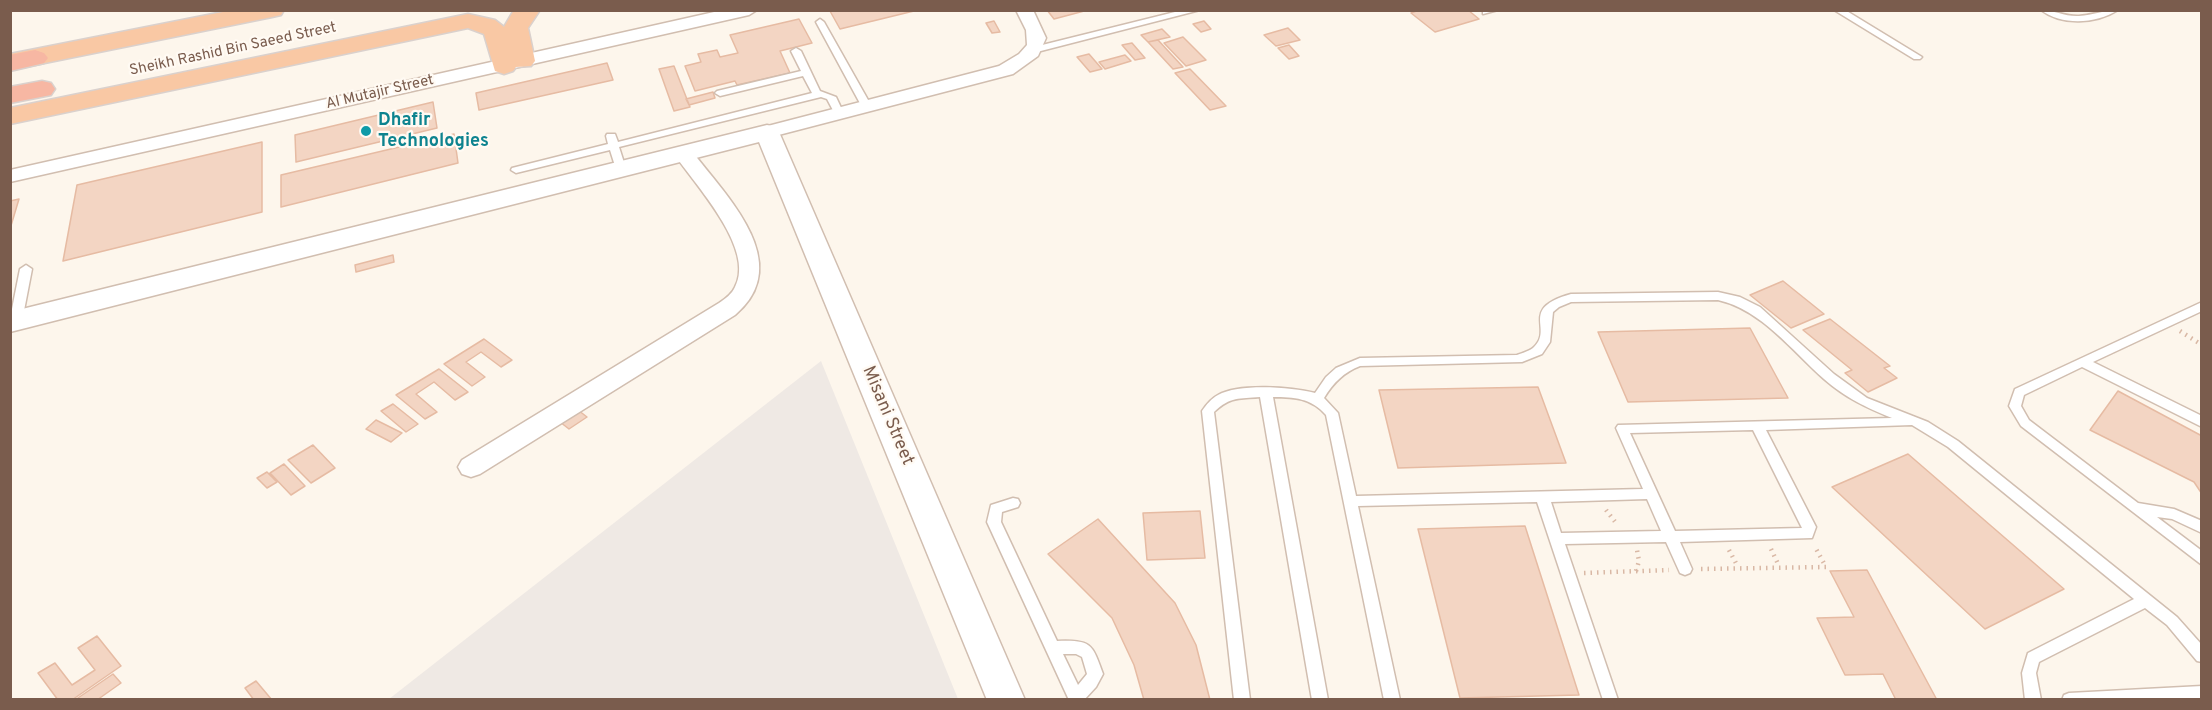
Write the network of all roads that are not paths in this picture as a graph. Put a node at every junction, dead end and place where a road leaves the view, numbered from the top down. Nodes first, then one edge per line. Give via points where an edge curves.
1 (272, 10) edge
2 (423, 10) edge
3 (528, 10) edge
4 (749, 10) edge
5 (1024, 10) edge
6 (1196, 10) edge
7 (1838, 10) edge
8 (2045, 10) edge
9 (2114, 10) edge
10 (820, 22) dead end
11 (1033, 50) junction
12 (796, 51) dead end
13 (1917, 57) dead end
14 (19, 61) edge
15 (513, 64) junction
16 (806, 72) junction
17 (720, 93) dead end
18 (817, 95) junction
19 (10, 96) edge
20 (867, 107) junction
21 (839, 114) junction
22 (10, 116) edge
23 (767, 132) junction
24 (615, 150) junction
25 (684, 154) junction
26 (516, 170) dead end
27 (10, 176) edge
28 (26, 269) dead end
29 (2202, 306) edge
30 (13, 322) edge
31 (2082, 362) junction
32 (1266, 394) junction
33 (1318, 398) junction
34 (1916, 422) junction
35 (2202, 422) edge
36 (1757, 425) junction
37 (471, 467) dead end
38 (1651, 494) junction
39 (1542, 496) junction
40 (1350, 501) junction
41 (1013, 503) dead end
42 (2135, 508) junction
43 (2202, 528) edge
44 (1670, 536) junction
45 (1557, 539) junction
46 (2202, 559) edge
47 (1685, 569) road end
48 (2146, 600) junction
49 (1053, 648) junction
50 (2202, 656) edge
51 (2202, 693) edge
52 (1076, 698) edge
53 (1006, 699) edge
54 (1242, 699) edge
55 (1320, 699) edge
56 (1392, 699) edge
57 (1611, 699) edge
58 (2033, 699) edge
59 (2070, 699) edge

1 - 14 highway, Sheikh Rashid Bin Saeed Street
2 - 19 highway, Sheikh Rashid Bin Saeed Street
3 - 15 highway via 514,30
4 - 15 street, Al Mutajir Street
5 - 11 street via 1036,27 1037,43
6 - 11 lane
7 - 13 lane
8 - 9 lane via 2081,21
10 - 20 lane
11 - 20 street via 1017,64 993,75
12 - 16 lane
15 - 22 highway via 491,26 468,21
15 - 27 street, Al Mutajir Street
16 - 17 lane
16 - 18 lane
18 - 21 lane via 831,97
18 - 24 lane
20 - 21 street
21 - 23 street
23 - 25 street
23 - 53 street, Misani Street
24 - 25 street
24 - 26 lane
24 - 30 street
25 - 37 street via 743,240 750,272 743,294 728,309
28 - 30 lane
29 - 31 lane
31 - 35 lane
31 - 42 lane via 2019,392 2019,414 2025,423
32 - 33 lane
32 - 54 lane via 1229,395 1209,411 1208,418
32 - 55 lane
33 - 34 lane via 1331,377 1360,362 1518,359 1532,355 1546,339 1547,310 1571,298 1718,296 1756,310 1863,402
33 - 40 lane via 1332,413
34 - 36 lane
34 - 48 lane via 1953,444
36 - 38 lane via 1622,428
36 - 44 lane via 1809,527 1807,534
38 - 39 lane
38 - 44 lane
39 - 40 lane
39 - 45 lane
40 - 56 lane
41 - 49 lane via 996,510 994,522
42 - 43 lane via 2174,514
42 - 46 lane
44 - 45 lane
44 - 47 lane
45 - 57 lane
48 - 50 lane via 2181,630
48 - 58 lane via 2033,658 2029,674
49 - 52 lane
49 - 52 lane via 1074,647 1088,653 1095,674
51 - 59 lane

